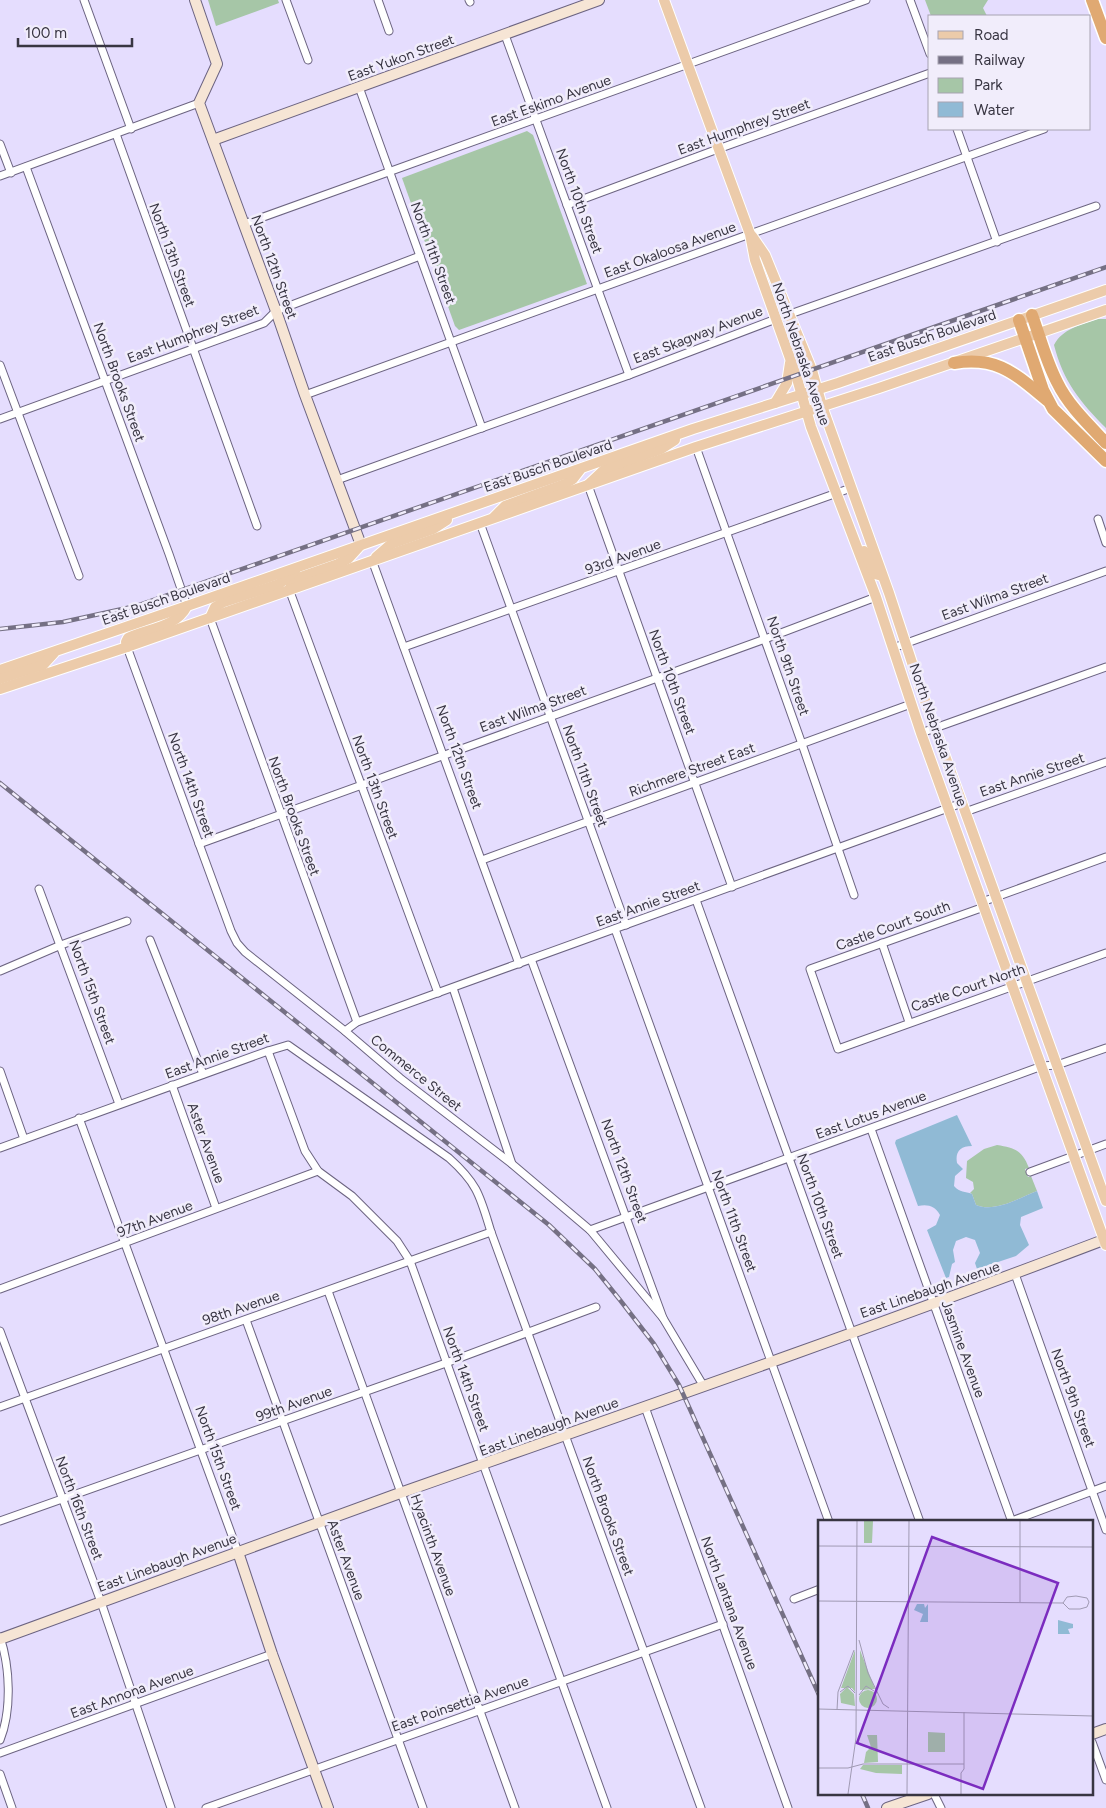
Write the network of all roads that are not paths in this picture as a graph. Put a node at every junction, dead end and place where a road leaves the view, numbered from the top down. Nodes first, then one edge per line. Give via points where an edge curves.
1 (84, 0) edge
2 (194, 0) edge
3 (286, 0) edge
4 (378, 0) edge
5 (599, 0) edge
6 (664, 0) edge
7 (866, 0) edge
8 (910, 0) edge
9 (1092, 0) edge
10 (389, 31) dead end
11 (505, 35) junction
12 (1106, 38) edge
13 (928, 49) edge
14 (308, 60) dead end
15 (687, 64) junction
16 (928, 75) edge
17 (359, 88) junction
18 (200, 103) junction
19 (536, 120) junction
20 (131, 129) junction
21 (957, 130) edge
22 (1041, 130) edge
23 (116, 134) junction
24 (213, 140) junction
25 (0, 144) edge
26 (718, 149) junction
27 (967, 157) junction
28 (26, 167) junction
29 (390, 172) junction
30 (11, 173) junction
31 (0, 176) edge
32 (567, 205) junction
33 (1096, 206) dead end
34 (244, 224) junction
35 (750, 234) junction
36 (998, 242) junction
37 (420, 256) junction
38 (598, 290) junction
39 (1106, 290) edge
40 (1106, 310) edge
41 (276, 311) junction
42 (790, 315) junction
43 (1032, 315) junction
44 (776, 319) junction
45 (1019, 320) junction
46 (1038, 333) junction
47 (1025, 338) junction
48 (452, 343) junction
49 (193, 349) junction
50 (791, 359) junction
51 (954, 363) junction
52 (0, 365) edge
53 (629, 375) junction
54 (105, 380) junction
55 (818, 390) junction
56 (802, 394) junction
57 (305, 396) junction
58 (1048, 402) junction
59 (775, 403) junction
60 (822, 406) junction
61 (806, 411) junction
62 (18, 413) junction
63 (0, 419) edge
64 (482, 428) junction
65 (693, 429) junction
66 (1106, 443) edge
67 (696, 446) junction
68 (1106, 461) edge
69 (581, 469) junction
70 (337, 480) junction
71 (588, 485) junction
72 (851, 488) junction
73 (836, 494) junction
74 (458, 512) junction
75 (491, 519) junction
76 (1098, 519) dead end
77 (480, 523) junction
78 (257, 526) dead end
79 (727, 533) junction
80 (854, 542) junction
81 (1106, 543) edge
82 (361, 545) junction
83 (372, 560) junction
84 (299, 567) junction
85 (1106, 571) edge
86 (618, 572) junction
87 (79, 576) dead end
88 (884, 576) junction
89 (289, 588) junction
90 (876, 598) junction
91 (187, 606) junction
92 (511, 610) junction
93 (210, 618) junction
94 (765, 639) junction
95 (906, 643) junction
96 (127, 646) junction
97 (404, 647) junction
98 (893, 648) junction
99 (54, 652) junction
100 (1106, 667) edge
101 (0, 670) edge
102 (657, 677) junction
103 (0, 679) edge
104 (0, 689) edge
105 (911, 704) junction
106 (550, 716) junction
107 (935, 727) junction
108 (921, 733) junction
109 (802, 744) junction
110 (443, 755) junction
111 (1106, 762) edge
112 (696, 782) junction
113 (361, 785) junction
114 (948, 808) junction
115 (964, 808) junction
116 (280, 814) junction
117 (588, 821) junction
118 (199, 844) junction
119 (838, 848) junction
120 (1106, 857) edge
121 (482, 860) junction
122 (732, 887) junction
123 (39, 889) dead end
124 (854, 895) dead end
125 (996, 896) junction
126 (696, 900) junction
127 (983, 904) junction
128 (127, 922) dead end
129 (626, 925) junction
130 (615, 929) junction
131 (231, 932) joint
132 (150, 940) dead end
133 (882, 943) junction
134 (61, 944) junction
135 (1106, 953) edge
136 (531, 960) junction
137 (519, 964) junction
138 (0, 971) edge
139 (1027, 981) junction
140 (1012, 986) junction
141 (453, 988) junction
142 (438, 993) junction
143 (357, 1022) junction
144 (909, 1022) junction
145 (345, 1031) junction
146 (1106, 1048) edge
147 (838, 1049) joint
148 (268, 1051) junction
149 (1042, 1066) junction
150 (1057, 1066) junction
151 (0, 1071) edge
152 (203, 1074) junction
153 (172, 1085) junction
154 (119, 1104) junction
155 (79, 1118) junction
156 (871, 1129) junction
157 (24, 1138) junction
158 (1106, 1144) edge
159 (0, 1148) edge
160 (1088, 1151) junction
161 (1074, 1156) junction
162 (790, 1159) junction
163 (512, 1164) junction
164 (318, 1171) junction
165 (1030, 1172) dead end
166 (708, 1187) junction
167 (1106, 1201) edge
168 (216, 1208) junction
169 (626, 1217) junction
170 (590, 1230) junction
171 (491, 1232) junction
172 (1105, 1241) edge
173 (125, 1244) junction
174 (410, 1261) junction
175 (1015, 1274) junction
176 (0, 1289) edge
177 (328, 1291) junction
178 (933, 1303) junction
179 (596, 1308) dead end
180 (663, 1318) junction
181 (246, 1320) junction
182 (0, 1331) edge
183 (852, 1332) junction
184 (528, 1333) junction
185 (165, 1349) junction
186 (771, 1361) junction
187 (446, 1363) junction
188 (703, 1385) junction
189 (364, 1392) junction
190 (24, 1398) junction
191 (0, 1407) edge
192 (645, 1407) junction
193 (283, 1421) junction
194 (565, 1436) junction
195 (201, 1450) junction
196 (484, 1465) junction
197 (1106, 1486) edge
198 (1093, 1491) junction
199 (401, 1493) junction
200 (62, 1500) junction
201 (828, 1520) edge
202 (919, 1520) edge
203 (1011, 1520) edge
204 (1014, 1520) edge
205 (0, 1521) edge
206 (319, 1522) junction
207 (1106, 1530) edge
208 (238, 1552) junction
209 (818, 1590) edge
210 (794, 1598) dead end
211 (101, 1602) junction
212 (723, 1624) junction
213 (0, 1638) edge
214 (644, 1652) junction
215 (272, 1654) junction
216 (562, 1681) junction
217 (135, 1704) junction
218 (480, 1710) junction
219 (1106, 1729) edge
220 (1094, 1733) edge
221 (398, 1739) junction
222 (0, 1740) edge
223 (1094, 1747) edge
224 (0, 1753) edge
225 (314, 1769) junction
226 (0, 1774) edge
227 (1106, 1780) edge
228 (922, 1796) edge
229 (935, 1796) edge
230 (12, 1808) edge
231 (171, 1808) edge
232 (206, 1808) edge
233 (328, 1808) edge
234 (423, 1808) edge
235 (515, 1808) edge
236 (607, 1808) edge
237 (701, 1808) edge
238 (788, 1808) edge
239 (887, 1808) edge
240 (941, 1808) edge

1 - 20 street
2 - 18 street via 217,64
3 - 14 street
4 - 10 street
5 - 11 street, East Yukon Street
6 - 15 main road, North Nebraska Avenue
7 - 15 street, East Eskimo Avenue
8 - 13 street
9 - 12 highway
11 - 17 street, East Yukon Street
11 - 19 street, North 10th Street
15 - 19 street, East Eskimo Avenue
15 - 26 main road, North Nebraska Avenue
16 - 26 street, East Humphrey Street
17 - 24 street, East Yukon Street
17 - 29 street, North 11th Street
18 - 20 street
18 - 24 street, North 12th Street
19 - 29 street, East Eskimo Avenue
19 - 32 street, North 10th Street
20 - 23 street
21 - 27 street
22 - 27 street, East Okaloosa Avenue
23 - 28 street
23 - 49 street, North 13th Street
24 - 34 street, North 12th Street
25 - 30 street
26 - 32 street, East Humphrey Street
26 - 35 main road, North Nebraska Avenue
27 - 35 street, East Okaloosa Avenue
27 - 36 street
28 - 30 street
28 - 54 street, North Brooks Street
29 - 34 street, East Eskimo Avenue
29 - 37 street, North 11th Street
30 - 31 street
32 - 38 street, North 10th Street
33 - 36 street, East Skagway Avenue
34 - 41 street, North 12th Street
35 - 38 street, East Okaloosa Avenue
35 - 42 main road, North Nebraska Avenue via 765,255
35 - 44 main road, North Nebraska Avenue via 755,260
36 - 42 street, East Skagway Avenue
37 - 41 street, East Humphrey Street
37 - 48 street, North 11th Street
38 - 48 street, East Okaloosa Avenue
38 - 53 street, North 10th Street
39 - 43 main road, East Busch Boulevard
40 - 46 main road
41 - 49 street, East Humphrey Street via 264,322
41 - 57 street, North 12th Street
42 - 44 street, East Skagway Avenue
42 - 55 main road, North Nebraska Avenue
43 - 45 main road, East Busch Boulevard
43 - 46 highway
44 - 50 main road, North Nebraska Avenue
44 - 53 street, East Skagway Avenue
45 - 47 highway
45 - 55 main road, East Busch Boulevard
46 - 47 main road
46 - 66 highway via 1061,390
47 - 51 main road
47 - 58 highway
48 - 57 street, East Okaloosa Avenue
48 - 64 street, North 11th Street
49 - 54 street, East Humphrey Street
49 - 78 street, North 13th Street
50 - 56 main road, North Nebraska Avenue
50 - 59 main road via 787,383
51 - 58 highway via 972,360 1002,367
51 - 60 main road
52 - 62 street
53 - 64 street, East Skagway Avenue
54 - 62 street, East Humphrey Street
54 - 91 street, North Brooks Street
55 - 56 main road, East Busch Boulevard
55 - 60 main road, North Nebraska Avenue
56 - 59 main road, East Busch Boulevard
56 - 61 main road, North Nebraska Avenue
57 - 70 street, North 12th Street
58 - 68 highway
59 - 65 main road, East Busch Boulevard
60 - 61 main road
60 - 72 main road, North Nebraska Avenue
61 - 67 main road
61 - 73 main road, North Nebraska Avenue
62 - 63 street, East Humphrey Street
62 - 87 street
64 - 70 street, East Skagway Avenue
65 - 69 main road, East Busch Boulevard
65 - 71 main road via 660,449 604,470
67 - 71 main road
67 - 79 street, North 9th Street
69 - 74 main road, East Busch Boulevard
69 - 75 main road via 565,484 505,506
70 - 82 street, North 12th Street
71 - 75 main road
71 - 86 street, North 10th Street
72 - 73 street, 93rd Avenue
72 - 88 main road, North Nebraska Avenue
73 - 79 street, 93rd Avenue
73 - 80 main road, North Nebraska Avenue
74 - 82 main road, East Busch Boulevard
74 - 83 main road via 433,529 391,544
75 - 77 main road
76 - 81 street
77 - 83 main road
77 - 92 street, North 11th Street
79 - 86 street, 93rd Avenue
79 - 94 street, North 9th Street
80 - 88 main road via 861,546 876,574
80 - 90 main road, North Nebraska Avenue
82 - 84 main road, East Busch Boulevard
82 - 89 main road via 349,558 298,578
83 - 89 main road
83 - 97 street, North 12th Street
84 - 91 main road, East Busch Boulevard
84 - 93 main road via 278,584 224,602 215,608
85 - 95 street, East Wilma Street
86 - 92 street, 93rd Avenue
86 - 102 street, North 10th Street
88 - 95 main road, North Nebraska Avenue
89 - 93 main road
89 - 113 street, North 13th Street
90 - 94 street, East Wilma Street
90 - 98 main road, North Nebraska Avenue
91 - 96 main road via 176,620 128,638
91 - 99 main road, East Busch Boulevard
92 - 97 street, 93rd Avenue
92 - 106 street, North 11th Street
93 - 96 main road
93 - 116 street, North Brooks Street
94 - 102 street, East Wilma Street
94 - 109 street, North 9th Street
95 - 98 street, East Wilma Street
95 - 107 main road, North Nebraska Avenue
96 - 104 main road
96 - 118 street, North 14th Street
97 - 110 street, North 12th Street
98 - 105 main road, North Nebraska Avenue
99 - 101 main road, East Busch Boulevard
99 - 103 main road via 43,665
100 - 107 street
102 - 106 street, East Wilma Street
102 - 112 street, North 10th Street
105 - 108 main road, North Nebraska Avenue
105 - 109 street, Richmere Street East
106 - 110 street, East Wilma Street
106 - 117 street, North 11th Street
107 - 108 street
107 - 115 main road, North Nebraska Avenue
108 - 114 main road, North Nebraska Avenue
109 - 112 street, Richmere Street East
109 - 119 street, North 9th Street
110 - 113 street, East Wilma Street
110 - 121 street, North 12th Street
111 - 115 street, East Annie Street
112 - 117 street, Richmere Street East
112 - 122 street, North 10th Street
113 - 116 street, East Wilma Street
113 - 142 street, North 13th Street
114 - 115 street, East Annie Street
114 - 119 street, East Annie Street
114 - 127 main road, North Nebraska Avenue
115 - 125 main road, North Nebraska Avenue
116 - 118 street, East Wilma Street
116 - 143 street, North Brooks Street
117 - 121 street, Richmere Street East
117 - 129 street, North 11th Street
118 - 131 street, North 14th Street
119 - 122 street, East Annie Street
119 - 124 street, North 9th Street
120 - 125 street, Castle Court South
121 - 137 street, North 12th Street
122 - 126 street, East Annie Street
123 - 134 street, North 15th Street
125 - 127 street, Castle Court South
125 - 139 main road, North Nebraska Avenue
126 - 129 street, East Annie Street
126 - 162 street, North 10th Street
127 - 133 street, Castle Court South
127 - 140 main road, North Nebraska Avenue
128 - 134 street
129 - 130 street, East Annie Street
130 - 136 street, East Annie Street
130 - 166 street, North 11th Street
131 - 145 street, Commerce Street via 246,952
132 - 152 street
133 - 144 street
133 - 147 street, Castle Court South via 810,969
134 - 138 street
134 - 154 street, North 15th Street
135 - 139 street, Castle Court North
136 - 137 street, East Annie Street
136 - 169 street, North 12th Street
137 - 141 street, East Annie Street
139 - 140 street, Castle Court North
139 - 150 main road, North Nebraska Avenue
140 - 144 street, Castle Court North
140 - 149 main road, North Nebraska Avenue
141 - 142 street, East Annie Street
141 - 163 street
142 - 143 street, East Annie Street
143 - 145 street, East Annie Street
144 - 147 street, Castle Court North
145 - 163 street, Commerce Street via 400,1078
146 - 150 street, East Lotus Avenue
148 - 152 street, East Annie Street
148 - 164 street, North 14th Street via 305,1151
148 - 171 street, East Annie Street via 288,1045 449,1158 465,1172 478,1192
149 - 150 street, East Lotus Avenue
149 - 156 street, East Lotus Avenue
149 - 161 main road, North Nebraska Avenue
150 - 160 main road, North Nebraska Avenue
151 - 157 street
152 - 153 street, East Annie Street
153 - 154 street, East Annie Street
153 - 168 street, Aster Avenue
154 - 155 street, East Annie Street
155 - 157 street, East Annie Street
155 - 173 street, North 15th Street
156 - 162 street, East Lotus Avenue
156 - 178 street, Jasmine Avenue
157 - 159 street, East Annie Street
158 - 160 street
160 - 161 street
160 - 167 main road, North Nebraska Avenue
161 - 165 street
161 - 172 main road, North Nebraska Avenue
162 - 166 street, East Lotus Avenue
162 - 183 street, North 10th Street
163 - 170 street, Commerce Street
164 - 168 street, 97th Avenue
164 - 174 street, North 14th Street via 352,1196 397,1241
166 - 169 street, East Lotus Avenue
166 - 186 street, North 11th Street
168 - 173 street, 97th Avenue
169 - 170 street, East Lotus Avenue
169 - 180 street, North 12th Street
170 - 180 street, Commerce Street
171 - 174 street, 98th Avenue
171 - 184 street, North Brooks Street
172 - 175 street, East Linebaugh Avenue
173 - 176 street, 97th Avenue
173 - 185 street, North 15th Street
174 - 177 street, 98th Avenue
174 - 187 street, North 14th Street
175 - 178 street, East Linebaugh Avenue
175 - 198 street, North 9th Street
177 - 181 street, 98th Avenue
177 - 189 street, Hyacinth Avenue
178 - 183 street, East Linebaugh Avenue
178 - 203 street, Jasmine Avenue
179 - 184 street, 99th Avenue
180 - 188 street, North 12th Street
181 - 185 street, 98th Avenue
181 - 193 street, Aster Avenue
182 - 190 street, North 16th Street
183 - 186 street, East Linebaugh Avenue
183 - 202 street, North 10th Street
184 - 187 street, 99th Avenue
184 - 194 street, North Brooks Street
185 - 190 street, 98th Avenue
185 - 195 street, North 15th Street
186 - 188 street, East Linebaugh Avenue
186 - 201 street, North 11th Street
187 - 189 street, 99th Avenue
187 - 196 street, North 14th Street
188 - 192 street, East Linebaugh Avenue
189 - 193 street, 99th Avenue
189 - 199 street, Hyacinth Avenue
190 - 191 street, 98th Avenue
190 - 200 street, North 16th Street
192 - 194 street, East Linebaugh Avenue
192 - 212 street, North Lantana Avenue
193 - 195 street, 99th Avenue
193 - 206 street, Aster Avenue
194 - 196 street, East Linebaugh Avenue
194 - 214 street, North Brooks Street
195 - 200 street, 99th Avenue
195 - 208 street, North 15th Street
196 - 199 street, East Linebaugh Avenue
196 - 216 street, North 14th Street
197 - 198 street
198 - 204 street
198 - 207 street, North 9th Street
199 - 206 street, East Linebaugh Avenue
199 - 218 street, Hyacinth Avenue
200 - 205 street, 99th Avenue
200 - 211 street, North 16th Street
206 - 208 street, East Linebaugh Avenue
206 - 221 street, Aster Avenue
208 - 211 street, East Linebaugh Avenue
208 - 215 street, North 15th Street
209 - 210 street
211 - 213 street, East Linebaugh Avenue
211 - 217 street, North 16th Street
212 - 214 street, East Poinsettia Avenue
212 - 238 street, North Lantana Avenue
213 - 222 street via 8,1669 5,1722
214 - 216 street, East Poinsettia Avenue
214 - 237 street, North Brooks Street
215 - 217 street, East Annona Avenue
215 - 225 street, North 15th Street
216 - 218 street, East Poinsettia Avenue
216 - 236 street, North 14th Street
217 - 224 street, East Annona Avenue
217 - 231 street, North 16th Street
218 - 221 street, East Poinsettia Avenue
218 - 235 street, Hyacinth Avenue
219 - 220 street
221 - 225 street, East Poinsettia Avenue
221 - 234 street, Aster Avenue
223 - 227 street
225 - 232 street, East Poinsettia Avenue
225 - 233 street, North 15th Street
226 - 230 street
228 - 239 street
229 - 240 street

